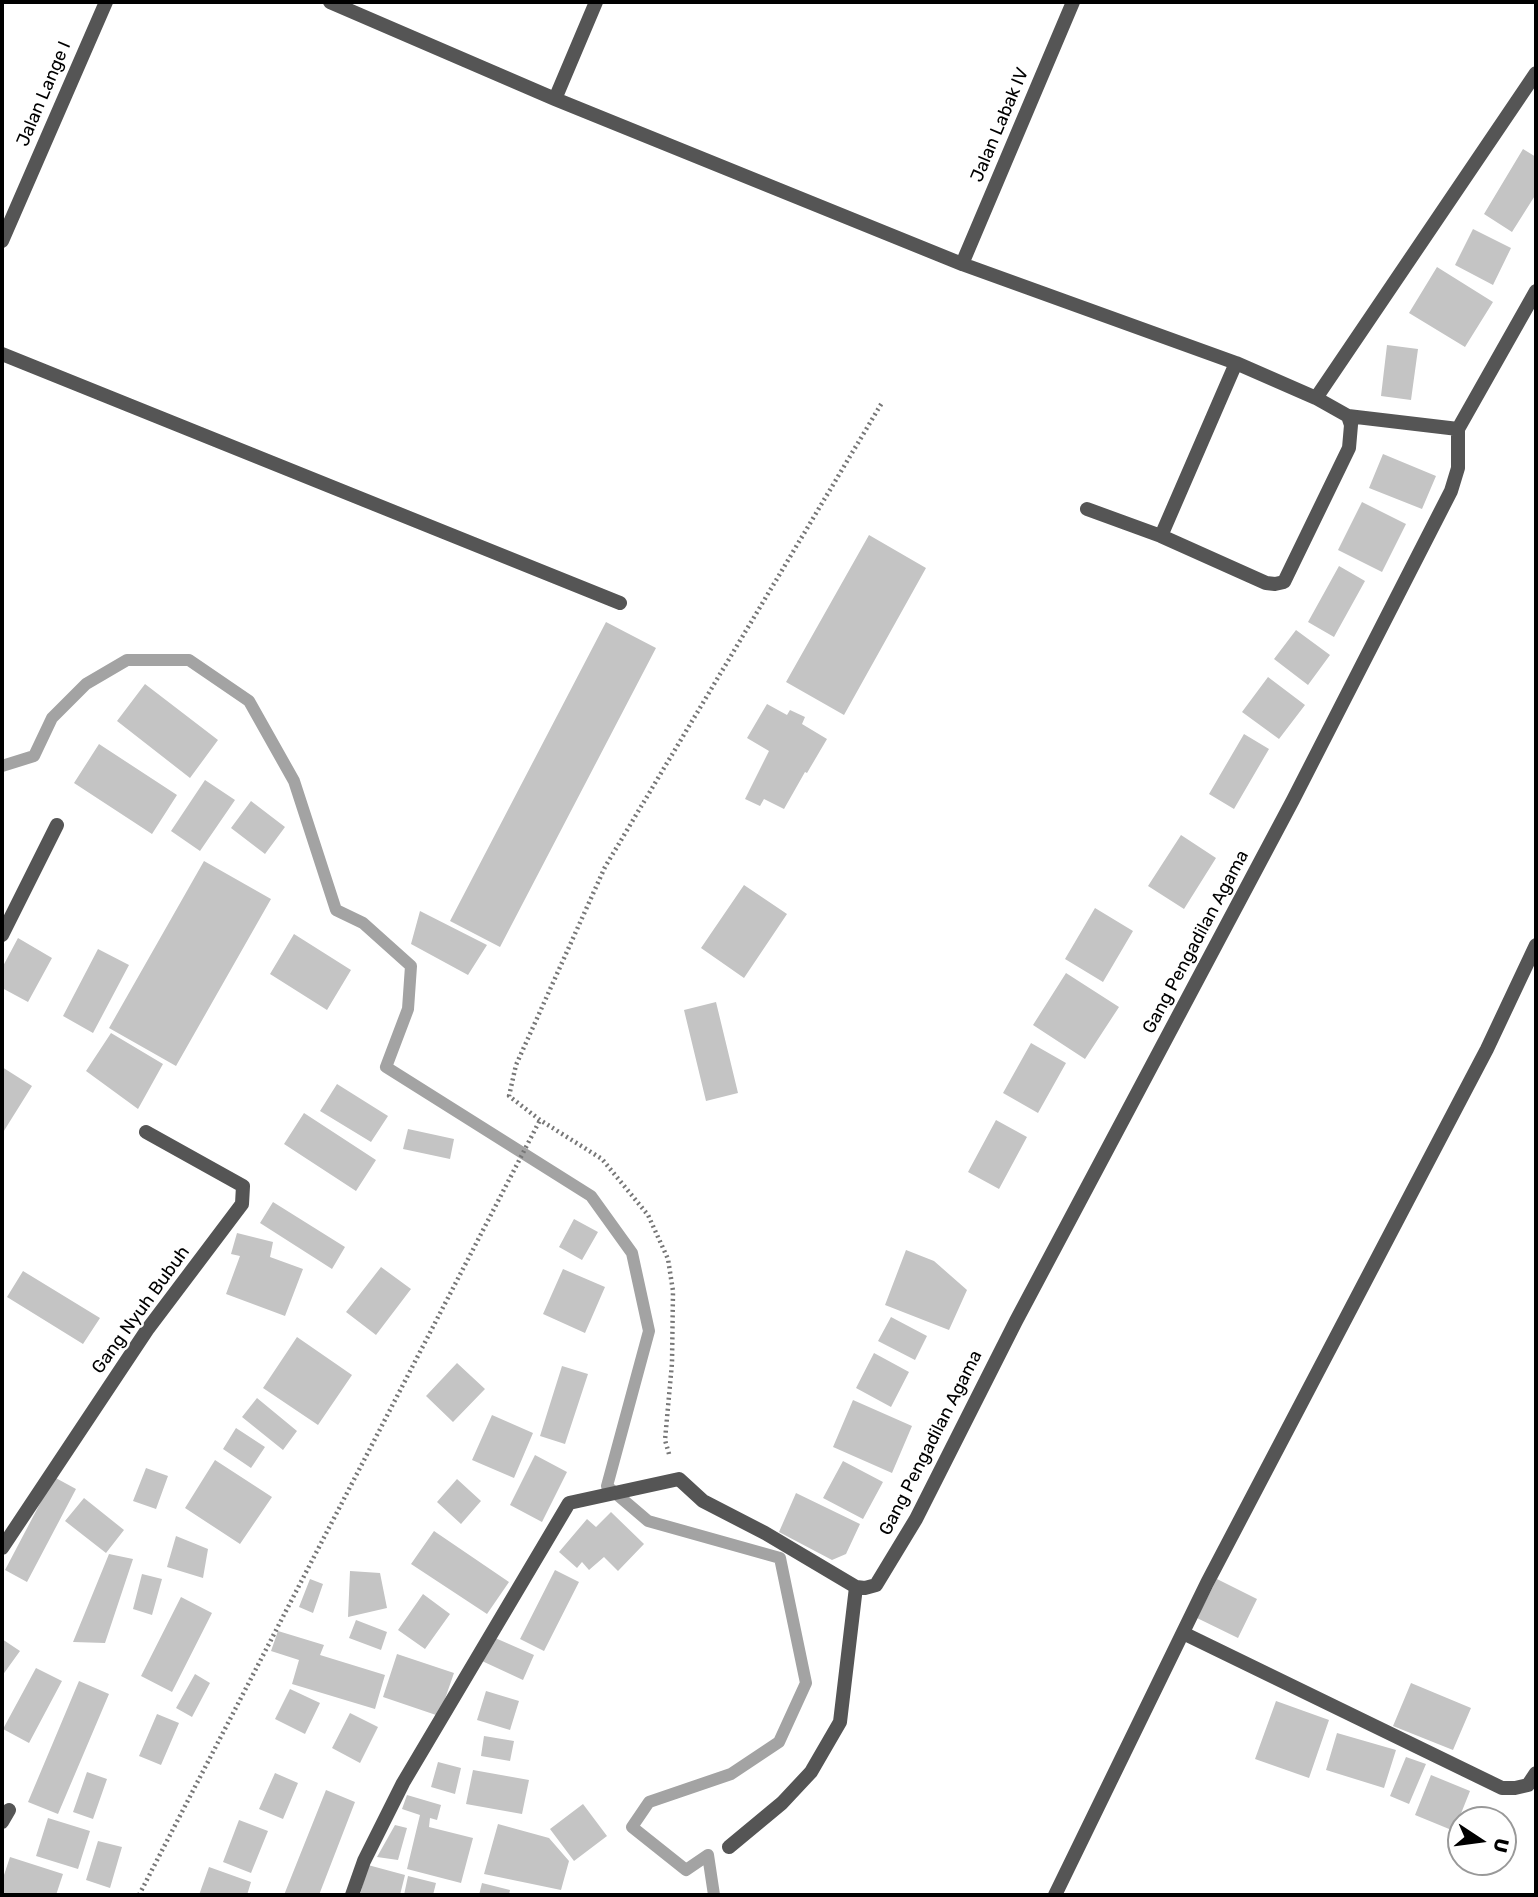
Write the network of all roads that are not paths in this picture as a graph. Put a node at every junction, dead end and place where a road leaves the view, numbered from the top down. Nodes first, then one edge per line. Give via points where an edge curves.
1 (106, 2) edge
2 (330, 2) edge
3 (596, 2) edge
4 (1073, 2) edge
5 (1536, 73) edge
6 (555, 99) junction
7 (2, 241) edge
8 (962, 264) junction
9 (1536, 291) edge
10 (2, 354) edge
11 (1236, 363) junction
12 (1316, 398) junction
13 (1348, 416) junction
14 (1458, 429) junction
15 (1087, 509) dead end
16 (1161, 536) junction
17 (621, 603) dead end
18 (57, 825) dead end
19 (2, 935) edge
20 (1536, 945) edge
21 (145, 1132) dead end
22 (2, 1548) edge
23 (856, 1587) junction
24 (1183, 1633) junction
25 (1536, 1773) edge
26 (729, 1847) dead end
27 (352, 1895) edge
28 (1055, 1895) edge

1 - 7 street, Jalan Lange I
2 - 6 street
3 - 6 street
4 - 8 street, Jalan Labak IV
5 - 12 street
6 - 8 street
8 - 11 street
9 - 14 street, Gang Pengadilan Agama
10 - 17 street
11 - 12 street
11 - 16 street
12 - 13 street
13 - 14 street
13 - 16 street via 1349,448 1284,582 1266,583
14 - 23 street, Gang Pengadilan Agama via 1458,468 1451,491 1293,800 916,1519 876,1585
15 - 16 street
18 - 19 street
20 - 24 street via 1487,1049
21 - 22 street, Gang Nyuh Bubuh via 243,1186 242,1204 147,1331
23 - 26 street via 840,1722 811,1772 782,1804
23 - 27 street via 703,1501 679,1479 569,1503 403,1783
24 - 25 street via 1503,1788 1528,1785
24 - 28 street

